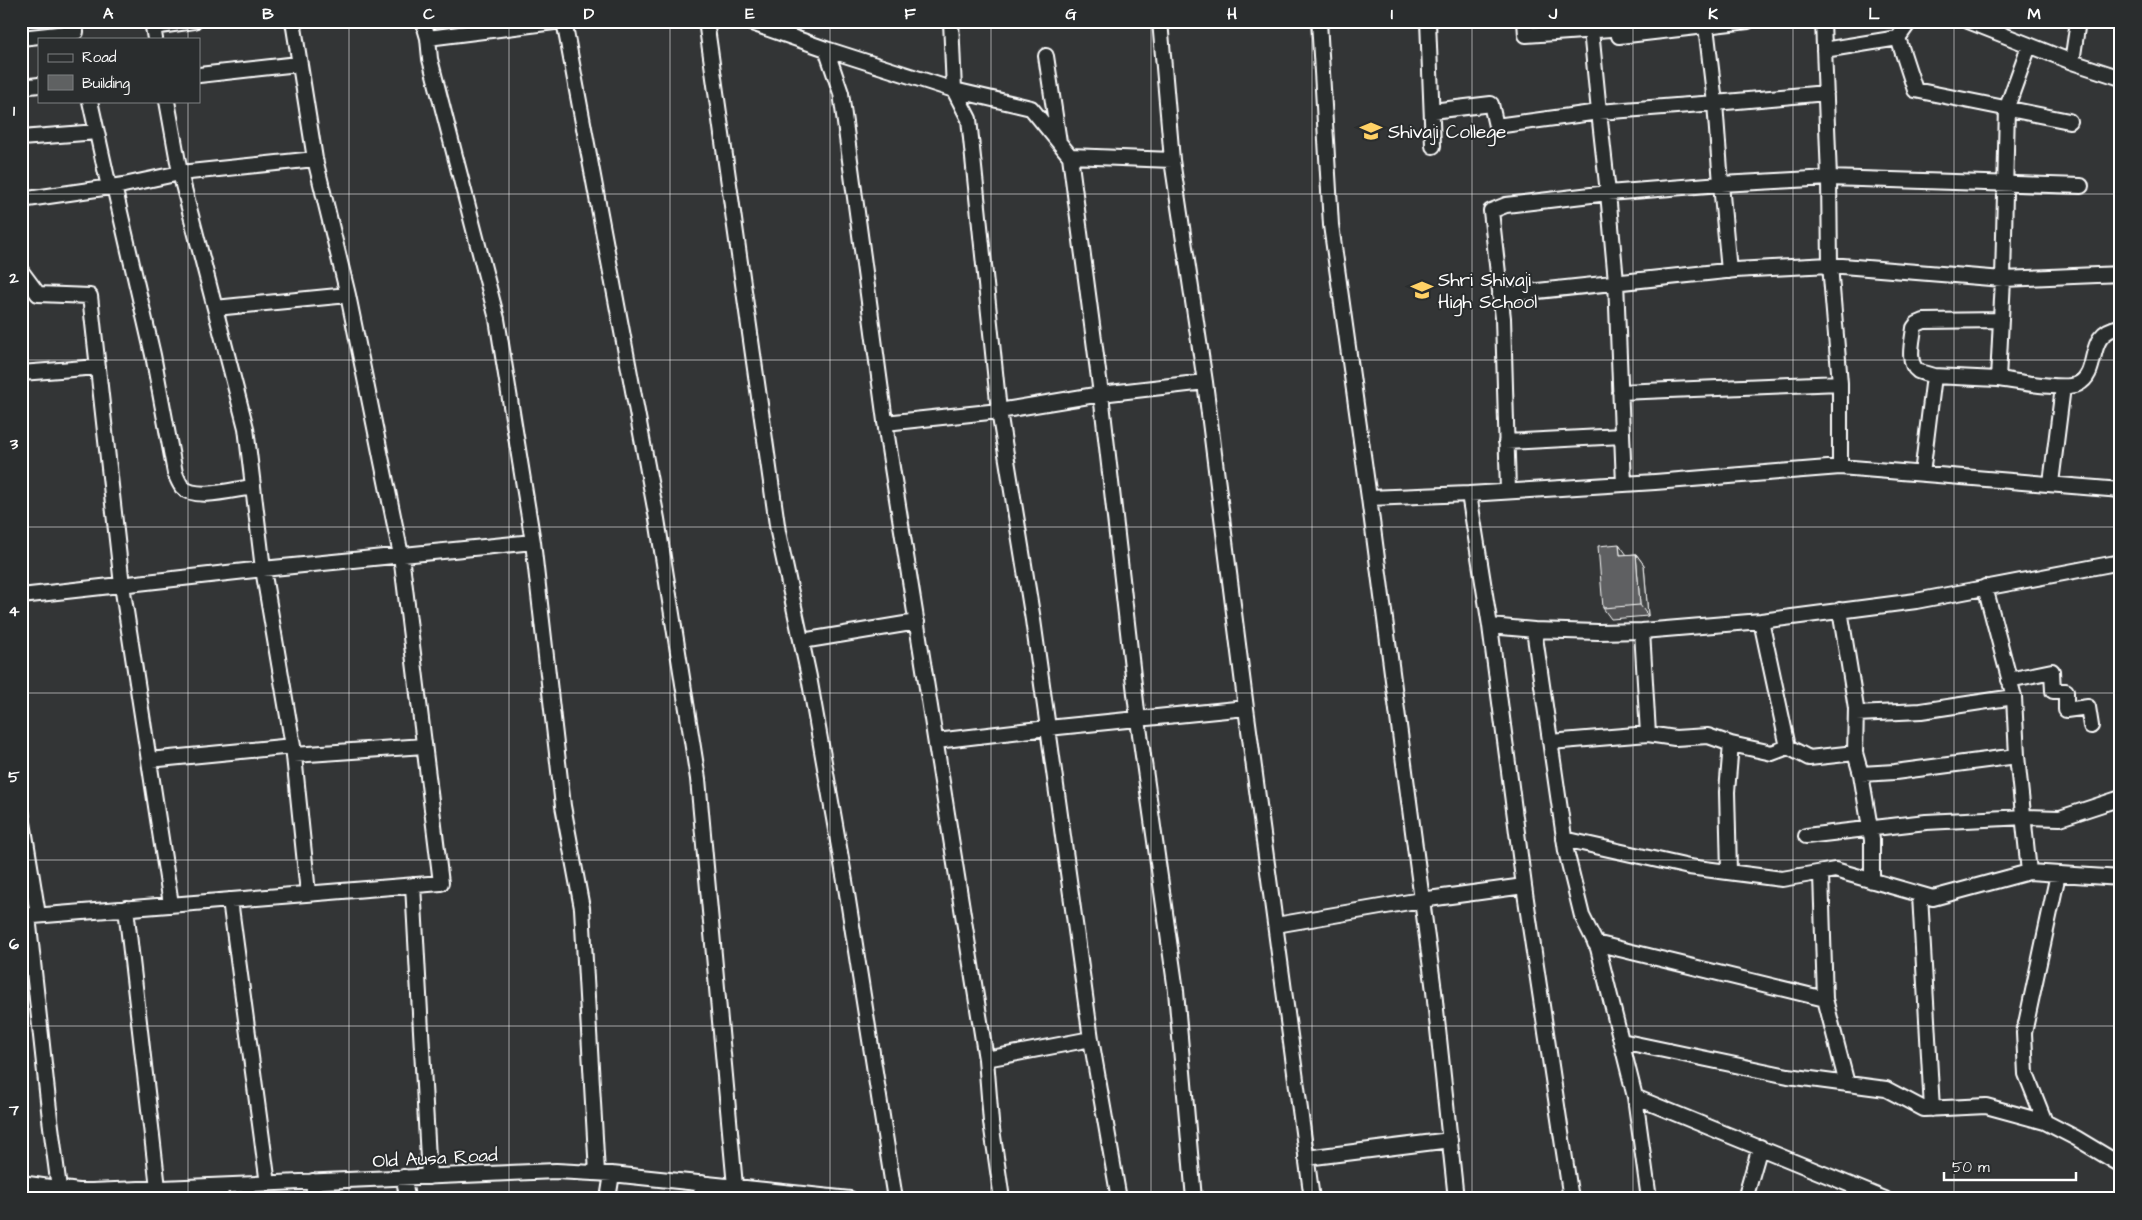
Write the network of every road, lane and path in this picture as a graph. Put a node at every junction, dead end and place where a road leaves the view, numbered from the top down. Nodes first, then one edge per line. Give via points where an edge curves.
1 (194, 21) edge
2 (293, 21) edge
3 (422, 21) edge
4 (563, 21) edge
5 (706, 21) edge
6 (951, 21) edge
7 (1160, 21) edge
8 (1318, 21) edge
9 (1428, 21) edge
10 (1525, 21) edge
11 (1748, 21) edge
12 (1823, 21) edge
13 (1910, 21) edge
14 (1968, 21) edge
15 (2078, 21) edge
16 (750, 22) edge
17 (1616, 22) edge
18 (522, 23) edge
19 (1706, 26) junction
20 (153, 29) edge
21 (1591, 30) junction
22 (75, 31) edge
23 (21, 38) edge
24 (428, 38) junction
25 (1898, 38) junction
26 (2029, 46) junction
27 (826, 49) junction
28 (1824, 50) junction
29 (1046, 56) dead end
30 (2072, 62) junction
31 (298, 64) junction
32 (200, 75) edge
33 (2121, 78) edge
34 (21, 86) edge
35 (38, 86) edge
36 (954, 90) junction
37 (1826, 94) junction
38 (90, 102) edge
39 (167, 102) edge
40 (1715, 103) junction
41 (2007, 107) junction
42 (1432, 111) junction
43 (1599, 112) junction
44 (2069, 120) dead end
45 (97, 132) junction
46 (21, 138) edge
47 (1059, 143) junction
48 (1433, 146) dead end
49 (1070, 156) junction
50 (315, 159) junction
51 (1172, 160) junction
52 (180, 173) junction
53 (1829, 178) junction
54 (2004, 183) junction
55 (1721, 184) junction
56 (111, 186) junction
57 (2081, 186) dead end
58 (1608, 193) junction
59 (21, 200) edge
60 (1830, 265) junction
61 (1729, 271) junction
62 (21, 272) edge
63 (2121, 274) edge
64 (2003, 279) junction
65 (1616, 282) junction
66 (348, 295) junction
67 (1500, 295) junction
68 (215, 308) junction
69 (2001, 320) junction
70 (2121, 327) edge
71 (98, 367) junction
72 (21, 373) edge
73 (1934, 376) junction
74 (1998, 379) junction
75 (1205, 382) junction
76 (1840, 383) junction
77 (2064, 387) junction
78 (1620, 392) junction
79 (1101, 394) junction
80 (999, 411) junction
81 (886, 423) junction
82 (1622, 436) junction
83 (1506, 442) junction
84 (1840, 467) junction
85 (1922, 474) junction
86 (2051, 483) junction
87 (1624, 484) junction
88 (253, 487) junction
89 (2120, 489) edge
90 (1508, 491) junction
91 (1469, 494) junction
92 (1369, 498) junction
93 (533, 542) junction
94 (401, 555) junction
95 (2121, 562) edge
96 (263, 569) junction
97 (122, 585) junction
98 (1985, 588) junction
99 (21, 596) edge
100 (1840, 610) junction
101 (1761, 621) junction
102 (917, 622) junction
103 (1490, 626) junction
104 (1534, 630) junction
105 (1642, 631) junction
106 (802, 641) junction
107 (2009, 680) junction
108 (2014, 697) junction
109 (1246, 708) junction
110 (1856, 714) junction
111 (1138, 720) junction
112 (2091, 726) dead end
113 (1048, 728) junction
114 (1648, 734) junction
115 (936, 741) junction
116 (1550, 742) junction
117 (1731, 744) junction
118 (424, 746) junction
119 (1788, 747) junction
120 (293, 750) junction
121 (1855, 754) junction
122 (2017, 756) junction
123 (148, 760) junction
124 (1861, 774) junction
125 (2121, 798) edge
126 (21, 810) edge
127 (2025, 816) junction
128 (1870, 830) junction
129 (1806, 836) dead end
130 (1564, 839) junction
131 (1729, 871) junction
132 (2029, 872) junction
133 (1821, 874) junction
134 (2058, 874) junction
135 (2121, 878) edge
136 (1872, 881) junction
137 (413, 885) junction
138 (1524, 886) junction
139 (308, 893) junction
140 (1920, 895) junction
141 (230, 900) junction
142 (1422, 900) junction
143 (170, 904) junction
144 (126, 908) junction
145 (29, 916) edge
146 (1276, 925) junction
147 (1595, 943) junction
148 (1825, 999) junction
149 (1091, 1039) junction
150 (1621, 1041) junction
151 (986, 1059) junction
152 (1846, 1084) junction
153 (1635, 1097) junction
154 (1932, 1108) junction
155 (2045, 1122) junction
156 (1450, 1140) junction
157 (1760, 1147) junction
158 (1306, 1158) junction
159 (2121, 1165) edge
160 (597, 1174) junction
161 (612, 1174) junction
162 (429, 1177) junction
163 (404, 1178) junction
164 (313, 1182) junction
165 (21, 1183) edge
166 (702, 1183) junction
167 (268, 1184) junction
168 (735, 1186) junction
169 (59, 1188) junction
170 (158, 1188) junction
171 (220, 1192) edge
172 (79, 1195) edge
173 (93, 1195) edge
174 (814, 1197) edge
175 (315, 1199) edge
176 (407, 1199) edge
177 (608, 1199) edge
178 (700, 1199) edge
179 (850, 1199) edge
180 (895, 1199) edge
181 (1002, 1199) edge
182 (1119, 1199) edge
183 (1194, 1199) edge
184 (1312, 1199) edge
185 (1456, 1199) edge
186 (1571, 1199) edge
187 (1649, 1199) edge
188 (1745, 1199) edge
189 (1885, 1199) edge

1 - 20 street
2 - 31 street
3 - 24 street
4 - 18 street
4 - 168 street via 657,519 698,779
5 - 106 street via 778,532
6 - 36 street
7 - 51 street
8 - 92 street via 1331,225
9 - 42 street
10 - 21 street via 1526,35
11 - 19 street
12 - 28 street
13 - 25 street
14 - 26 street
15 - 30 street
16 - 27 street
17 - 19 street via 1619,36
17 - 21 street via 1611,29
18 - 24 street
19 - 40 street
21 - 43 street
22 - 23 street
24 - 93 street via 430,59 497,318
25 - 28 street
25 - 41 street via 1915,90
26 - 30 street
26 - 41 street
27 - 36 street
27 - 81 street via 841,93
28 - 37 street
29 - 47 street
30 - 33 street
31 - 32 street
31 - 50 street
34 - 35 street
36 - 47 street via 1031,108
36 - 80 street via 968,119
37 - 40 street
37 - 53 street
38 - 45 street
39 - 52 street
40 - 43 street
40 - 55 street
41 - 44 street
41 - 54 street
42 - 43 street via 1491,104 1496,126
42 - 48 street
43 - 58 street
45 - 46 street
45 - 56 street
47 - 49 street
49 - 51 street
49 - 79 street
50 - 52 street
50 - 66 street
51 - 75 street
52 - 56 street
52 - 68 street
53 - 54 street
53 - 55 street
53 - 60 street
54 - 57 street
54 - 64 street
55 - 58 street
55 - 61 street
56 - 59 street
56 - 88 street via 153,355 180,485 187,491 200,494
58 - 65 street
58 - 67 street via 1506,205 1491,211
60 - 61 street
60 - 64 street
60 - 76 street
61 - 65 street
62 - 71 street via 38,294 90,296
63 - 64 street
64 - 69 street
65 - 67 street
65 - 78 street
66 - 68 street
66 - 94 street
67 - 83 street
68 - 88 street via 246,428
69 - 73 street via 1924,321 1917,324 1911,357 1913,364 1918,371
69 - 74 street
70 - 77 street via 2104,332 2098,340 2086,378 2078,385
71 - 72 street
71 - 97 street
73 - 74 street
73 - 85 street
74 - 77 street
75 - 79 street
75 - 109 street
76 - 78 street
76 - 84 street
77 - 86 street
78 - 82 street
79 - 80 street
79 - 111 street
80 - 81 street
80 - 113 street
81 - 102 street
82 - 83 street
82 - 87 street
83 - 90 street
84 - 85 street
84 - 87 street
85 - 86 street
86 - 89 street
87 - 90 street
88 - 96 street
90 - 91 street
91 - 92 street
91 - 103 street
92 - 142 street
93 - 94 street
93 - 160 street via 563,806 582,908
94 - 96 street
94 - 118 street
95 - 98 street
96 - 97 street
96 - 120 street
97 - 99 street
97 - 123 street
98 - 100 street via 1916,601
98 - 107 street
100 - 101 street
100 - 110 street
101 - 105 street
101 - 119 street
102 - 106 street
102 - 115 street
103 - 104 street
103 - 138 street
104 - 105 street
104 - 116 street
105 - 114 street
106 - 180 street
107 - 108 street
107 - 112 street via 2052,671 2053,691 2066,691 2066,710 2088,707
108 - 110 street via 1921,711
108 - 122 street
109 - 111 street
109 - 146 street
110 - 121 street
111 - 113 street
111 - 183 street via 1176,991
113 - 115 street
113 - 149 street
114 - 116 street
114 - 117 street via 1675,738 1708,736
115 - 151 street
116 - 130 street
117 - 119 street via 1772,753
117 - 131 street via 1727,792
118 - 120 street
118 - 137 street via 441,882
119 - 121 street via 1810,758
120 - 123 street
120 - 139 street
121 - 124 street
122 - 124 street
122 - 127 street
123 - 143 street
124 - 128 street
125 - 127 street via 2060,818
126 - 145 street
127 - 128 street via 1926,822
127 - 132 street
128 - 129 street
128 - 136 street
130 - 131 street via 1689,867
130 - 147 street via 1582,916
131 - 133 street via 1782,879
132 - 134 street
132 - 140 street via 1933,898
133 - 136 street via 1835,870
133 - 148 street
134 - 135 street
134 - 155 street via 2024,1033 2026,1074
136 - 140 street
137 - 139 street
137 - 162 street
138 - 142 street
138 - 186 street
139 - 141 street
140 - 154 street
141 - 143 street
141 - 167 street
142 - 146 street
142 - 156 street
143 - 144 street
144 - 145 street
144 - 170 street
145 - 169 street
146 - 158 street
147 - 148 street
147 - 150 street
148 - 152 street
149 - 151 street
149 - 182 street
150 - 152 street via 1788,1076
150 - 153 street
151 - 181 street
152 - 154 street via 1886,1089 1924,1109
153 - 157 street
153 - 187 street
154 - 155 street via 1986,1106
155 - 159 street
156 - 158 street
156 - 185 street
157 - 188 street
157 - 189 street
158 - 184 street
160 - 161 street, Old Ausa Road
160 - 162 street, Old Ausa Road via 556,1171
161 - 166 street, Old Ausa Road
161 - 177 street
162 - 163 street, Old Ausa Road
163 - 164 street, Old Ausa Road
163 - 176 street
164 - 167 street, Old Ausa Road
164 - 175 street
165 - 169 street, Old Ausa Road
166 - 168 street, Old Ausa Road
166 - 178 street
167 - 171 street, Old Ausa Road
168 - 174 street, Old Ausa Road
169 - 172 street, Old Ausa Road
170 - 171 street, Old Ausa Road
170 - 173 street, Old Ausa Road
172 - 173 street, Old Ausa Road
174 - 179 street, Old Ausa Road

